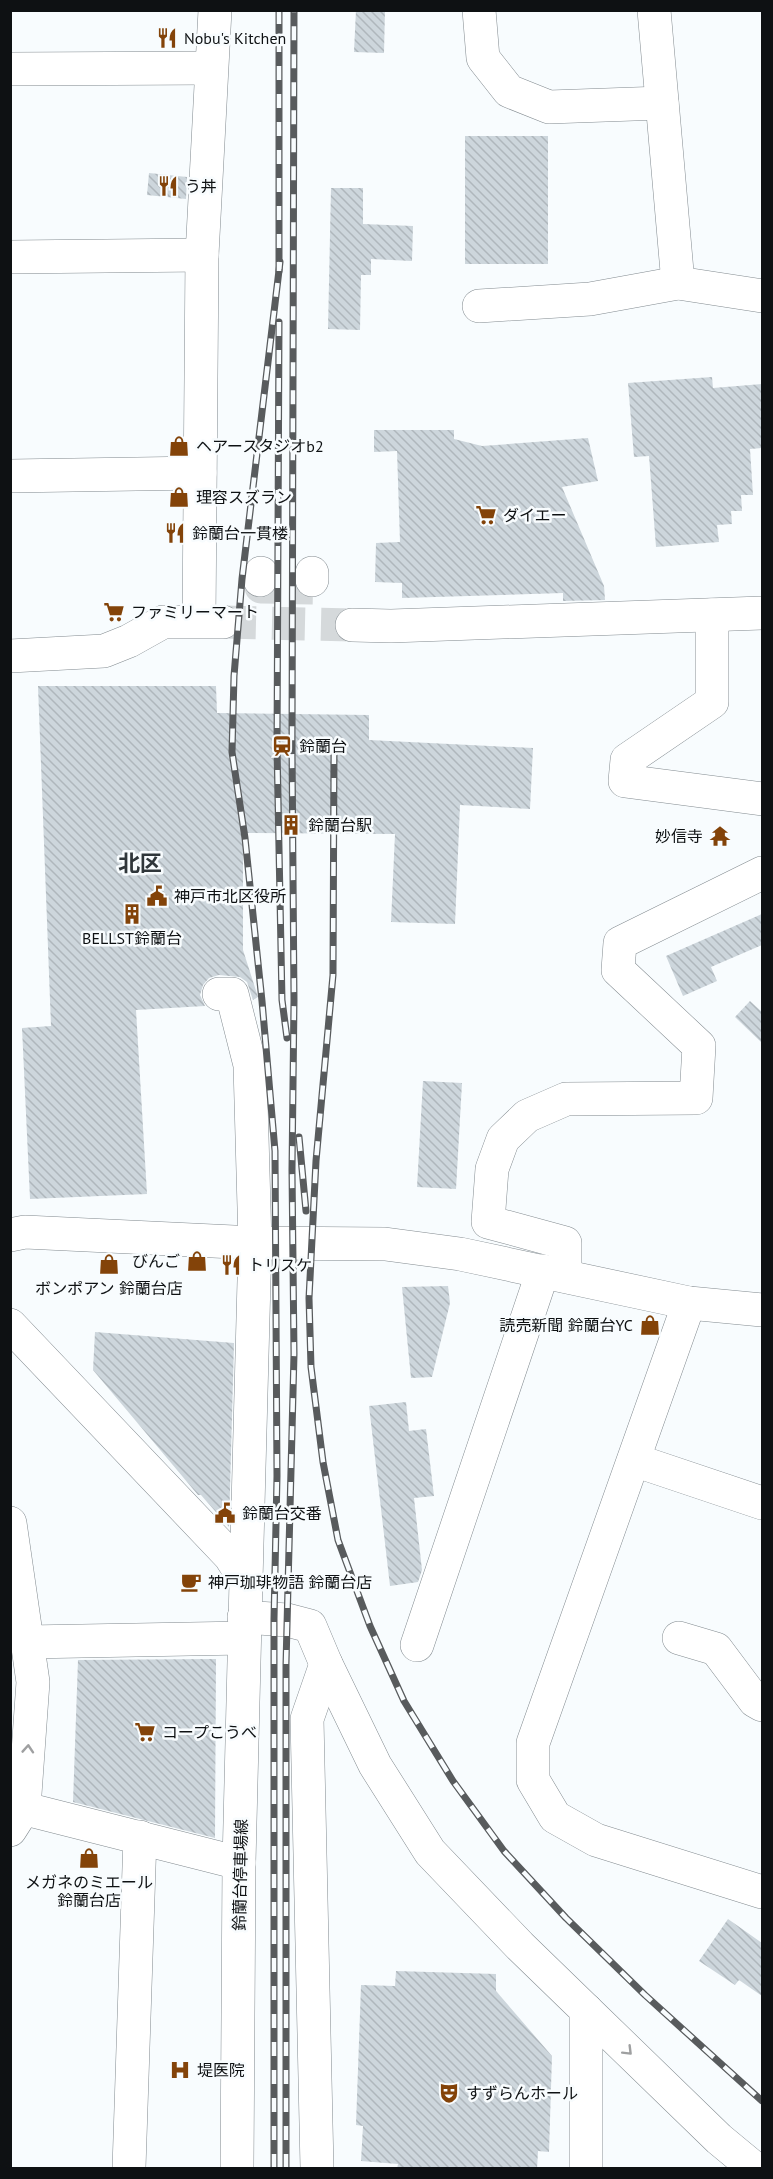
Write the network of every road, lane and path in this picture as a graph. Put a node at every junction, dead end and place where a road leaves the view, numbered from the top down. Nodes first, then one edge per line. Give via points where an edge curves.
1 (215, 10) edge
2 (479, 10) edge
3 (654, 10) edge
4 (211, 68) junction
5 (10, 69) edge
6 (662, 103) junction
7 (202, 255) junction
8 (10, 257) edge
9 (678, 283) junction
10 (762, 296) edge
11 (479, 306) dead end
12 (200, 473) junction
13 (10, 476) edge
14 (762, 614) edge
15 (712, 615) junction
16 (352, 624) tunnel mouth
17 (10, 656) edge
18 (762, 799) edge
19 (762, 873) edge
20 (232, 996) dead end
21 (10, 1234) edge
22 (255, 1243) junction
23 (554, 1273) junction
24 (689, 1303) junction
25 (762, 1310) edge
26 (10, 1325) edge
27 (634, 1460) junction
28 (762, 1503) edge
29 (10, 1523) edge
30 (246, 1581) junction
31 (244, 1627) junction
32 (679, 1638) dead end
33 (28, 1642) junction
34 (417, 1645) dead end
35 (326, 1664) junction
36 (762, 1705) edge
37 (15, 1814) edge
38 (140, 1838) junction
39 (239, 1863) junction
40 (762, 1892) edge
41 (586, 2010) junction
42 (129, 2169) edge
43 (237, 2169) edge
44 (317, 2169) edge
45 (586, 2169) edge
46 (754, 2169) edge

1 - 4 street
2 - 6 street via 483,58 509,91 549,107
3 - 6 street
4 - 5 street
4 - 7 street
6 - 9 street
7 - 8 street
7 - 12 street
9 - 10 street
9 - 11 street via 590,298
12 - 13 street
12 - 17 street via 211,621 163,622 104,651
14 - 15 street
15 - 16 street
15 - 18 street via 712,702 627,760 626,781
19 - 23 street via 620,943 618,970 699,1046 696,1098 566,1099 527,1116 502,1139 492,1169 488,1222 565,1243
20 - 22 street, 鈴蘭台停車場線 via 250,1065
21 - 22 street
22 - 23 street via 385,1244
22 - 30 street, 鈴蘭台停車場線
23 - 24 street
23 - 34 street
24 - 25 street
24 - 27 street
26 - 30 street via 230,1556
27 - 28 street
27 - 40 street via 533,1743 532,1780 555,1817 596,1840
29 - 33 street
30 - 31 street, 鈴蘭台停車場線
31 - 33 street
31 - 35 street via 287,1620 310,1626
31 - 39 street, 鈴蘭台停車場線
32 - 36 street via 716,1649
37 -> 33 street via 33,1682
35 - 41 street via 375,1765 430,1852
35 - 44 street via 307,1719
37 - 38 street
38 - 39 street
38 - 42 street
39 - 43 street, 鈴蘭台停車場線
41 - 45 street
41 -> 46 street

